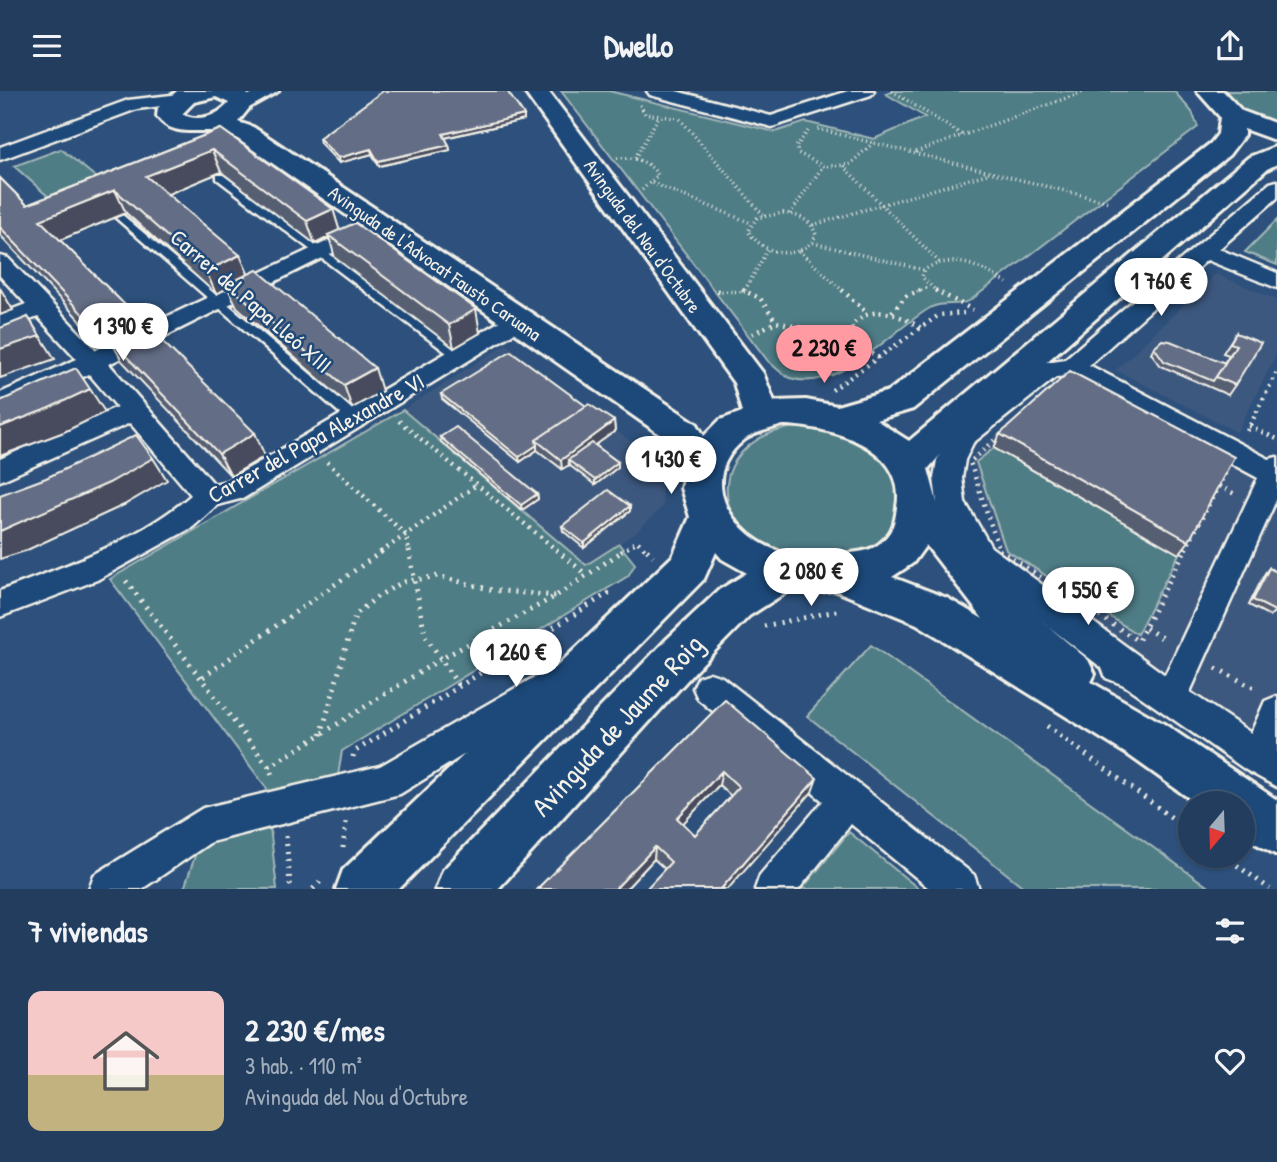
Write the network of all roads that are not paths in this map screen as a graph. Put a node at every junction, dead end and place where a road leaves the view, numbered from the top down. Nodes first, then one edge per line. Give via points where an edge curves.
1 (270, 91) edge
2 (536, 91) edge
3 (656, 91) edge
4 (1209, 91) edge
5 (852, 92) edge
6 (180, 101) edge
7 (231, 105) edge
8 (1233, 116) junction
9 (1277, 133) edge
10 (0, 154) edge
11 (1277, 154) edge
12 (220, 177) edge
13 (1277, 187) edge
14 (120, 216) edge
15 (378, 224) junction
16 (1204, 251) junction
17 (320, 252) junction
18 (0, 264) edge
19 (1277, 281) edge
20 (219, 301) junction
21 (517, 321) junction
22 (45, 322) junction
23 (0, 323) edge
24 (459, 356) junction
25 (92, 363) junction
26 (1060, 369) junction
27 (1010, 375) junction
28 (751, 381) junction
29 (625, 395) junction
30 (0, 402) edge
31 (133, 411) junction
32 (799, 411) junction
33 (753, 418) junction
34 (840, 418) junction
35 (355, 419) junction
36 (703, 465) junction
37 (908, 467) junction
38 (0, 471) edge
39 (1276, 472) edge
40 (208, 496) junction
41 (920, 509) junction
42 (710, 517) junction
43 (782, 573) junction
44 (849, 595) junction
45 (0, 604) edge
46 (1021, 629) junction
47 (600, 653) junction
48 (1135, 674) junction
49 (710, 688) dead end
50 (1170, 700) junction
51 (1277, 712) edge
52 (1147, 740) junction
53 (1268, 764) edge
54 (1220, 791) edge
55 (849, 799) junction
56 (1255, 815) edge
57 (1277, 830) edge
58 (108, 889) edge
59 (362, 889) edge
60 (462, 889) edge
61 (774, 889) edge
62 (960, 889) edge

1 - 7 street
2 - 28 main road, Avinguda del Nou d'Octubre
3 - 5 street via 776,121
4 - 8 main road
6 - 7 main road via 185,125
6 - 10 street via 154,109 125,109
7 - 15 main road, Avinguda de l'Advocat Fausto Caruana
8 - 9 main road
8 - 34 main road via 1231,135 1220,149 901,400
11 - 27 main road via 1258,163
12 - 17 lane
13 - 16 street
14 - 20 lane, Carrer del Papa Lleó XIII
15 - 17 street
15 - 21 main road, Avinguda de l'Advocat Fausto Caruana
16 - 19 street
16 - 26 street
17 - 20 street
17 - 24 lane
18 - 22 street
20 - 25 street
20 - 35 lane, Carrer del Papa Lleó XIII
21 - 24 street, Carrer del Papa Alexandre VI
21 - 29 main road, Avinguda de l'Advocat Fausto Caruana
22 - 23 street
22 - 25 street
24 - 35 street, Carrer del Papa Alexandre VI
25 - 30 street
25 - 31 street
26 - 27 street
26 - 39 street
26 - 48 street via 963,437 951,460 951,502 980,556
27 - 37 main road via 928,444
28 - 32 main road, Avinguda del Nou d'Octubre
28 - 33 main road, Avinguda del Nou d'Octubre
29 - 33 main road, Avinguda de l'Advocat Fausto Caruana
29 - 36 main road, Avinguda de l'Advocat Fausto Caruana via 684,433
31 - 38 street
31 - 40 street via 147,443
32 - 33 main road
32 - 34 main road
33 - 36 main road via 724,435
34 - 37 main road via 875,434
35 - 40 street, Carrer del Papa Alexandre VI via 234,490
36 - 42 main road via 700,486
37 - 41 main road
39 - 50 street
40 - 45 street, Carrer del Papa Alexandre VI via 183,519 86,571
41 - 44 main road via 911,535 898,552
41 - 46 main road
42 - 43 main road via 734,547
42 - 47 main road via 689,567
43 - 44 main road via 806,577
43 - 60 main road, Avinguda de Jaume Roig via 734,603 681,655
44 - 52 main road via 932,611
46 - 48 street
46 - 52 main road
47 - 58 street via 387,782 203,826
47 - 59 main road
48 - 50 street
49 - 55 street
50 - 53 street
51 - 53 street
52 - 54 main road
55 - 61 street
55 - 62 street
56 - 57 main road

